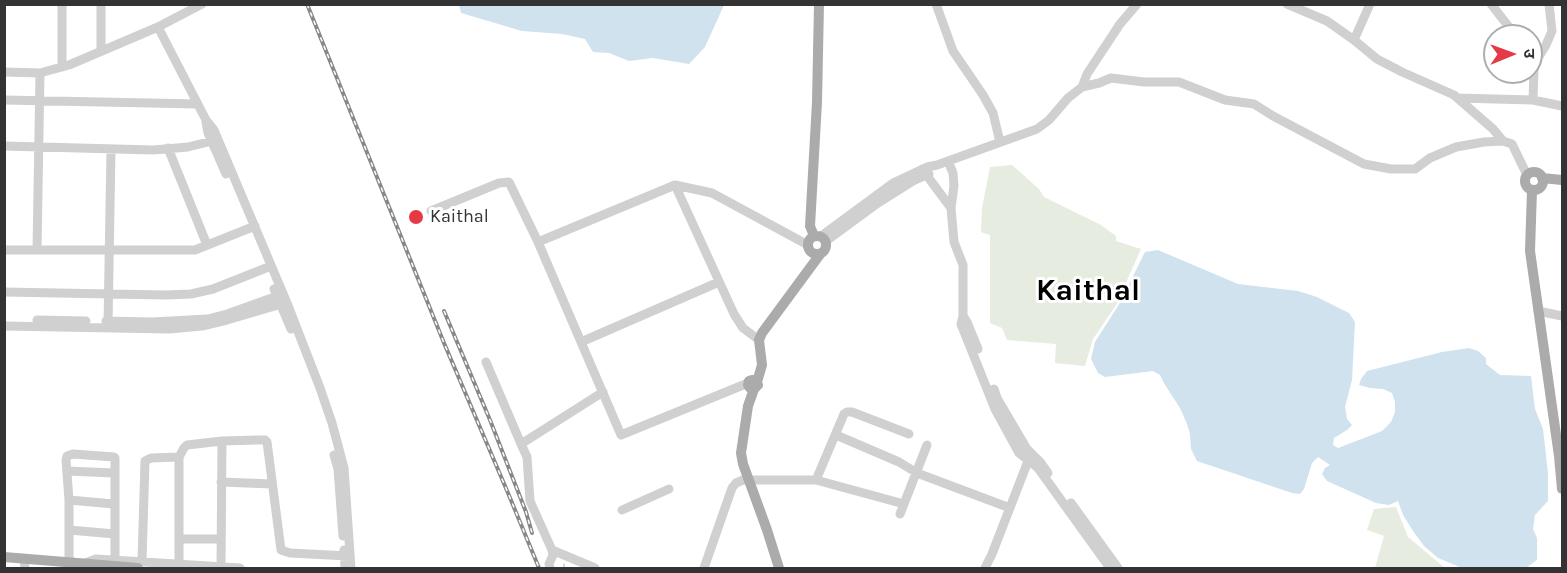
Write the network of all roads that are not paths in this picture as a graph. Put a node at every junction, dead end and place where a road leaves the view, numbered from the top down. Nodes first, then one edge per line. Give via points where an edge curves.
1 (62, 4) edge
2 (101, 4) edge
3 (202, 4) edge
4 (819, 4) edge
5 (936, 4) edge
6 (1137, 4) edge
7 (1287, 4) edge
8 (1371, 4) edge
9 (1491, 4) edge
10 (1549, 4) edge
11 (1507, 24) edge
12 (158, 27) junction
13 (1563, 34) edge
14 (1550, 36) junction
15 (1354, 40) junction
16 (1543, 49) edge
17 (101, 51) junction
18 (62, 67) junction
19 (4, 72) edge
20 (40, 73) junction
21 (1534, 84) edge
22 (1082, 87) junction
23 (1458, 98) junction
24 (4, 100) edge
25 (39, 100) junction
26 (1533, 100) junction
27 (198, 104) junction
28 (1563, 106) edge
29 (215, 141) junction
30 (1000, 141) junction
31 (1503, 141) junction
32 (4, 146) edge
33 (39, 147) junction
34 (168, 148) junction
35 (111, 149) junction
36 (948, 161) junction
37 (924, 172) junction
38 (1527, 175) junction
39 (1542, 178) junction
40 (1563, 180) edge
41 (675, 185) junction
42 (1532, 190) junction
43 (951, 208) junction
44 (431, 211) dead end
45 (252, 227) junction
46 (538, 242) junction
47 (817, 244) junction
48 (207, 245) junction
49 (4, 249) edge
50 (37, 250) junction
51 (109, 250) junction
52 (266, 268) junction
53 (719, 282) junction
54 (4, 292) edge
55 (108, 294) junction
56 (282, 299) junction
57 (1539, 311) junction
58 (1563, 316) edge
59 (4, 320) edge
60 (108, 324) junction
61 (4, 326) edge
62 (757, 339) junction
63 (581, 342) junction
64 (486, 363) dead end
65 (752, 384) junction
66 (603, 392) junction
67 (1558, 417) edge
68 (909, 434) dead end
69 (836, 435) junction
70 (222, 441) junction
71 (521, 444) junction
72 (927, 445) dead end
73 (179, 457) junction
74 (1030, 457) junction
75 (67, 471) junction
76 (114, 473) junction
77 (916, 473) junction
78 (746, 480) junction
79 (816, 480) junction
80 (221, 482) junction
81 (272, 484) junction
82 (669, 489) dead end
83 (1563, 489) edge
84 (69, 500) junction
85 (114, 504) junction
86 (904, 504) junction
87 (1010, 508) junction
88 (622, 510) dead end
89 (900, 514) dead end
90 (69, 530) junction
91 (115, 534) junction
92 (179, 539) junction
93 (221, 539) junction
94 (552, 550) junction
95 (348, 556) junction
96 (4, 557) edge
97 (112, 563) junction
98 (25, 564) edge
99 (63, 564) edge
100 (179, 564) junction
101 (140, 565) edge
102 (87, 566) edge
103 (221, 567) junction
104 (987, 567) edge
105 (240, 568) edge
106 (345, 568) edge
107 (351, 568) edge
108 (550, 568) edge
109 (595, 568) edge
110 (704, 568) edge
111 (773, 568) edge
112 (779, 568) edge
113 (1110, 568) edge
114 (1118, 568) edge

1 - 18 street
2 - 17 street
3 - 12 street
4 - 47 main road via 810,226
5 - 30 street via 953,51 993,113
6 - 22 street via 1120,24
7 - 15 street via 1327,21
8 - 15 street
9 - 11 street
10 - 14 street
12 - 17 street
12 - 27 street
13 - 14 street
14 - 16 street
15 - 23 street via 1377,59
17 - 18 street
18 - 20 street
19 - 20 street
20 - 25 street
21 - 26 street
22 - 30 street via 1037,129
22 - 31 street via 1111,78 1179,82 1225,100 1254,104 1364,164 1391,170 1415,169 1456,147
23 - 26 street
23 - 31 street
24 - 25 street
25 - 27 street
25 - 33 street
26 - 28 street
27 - 29 street via 214,130
29 - 34 street
29 - 45 street
30 - 36 street
31 - 38 street via 1512,144
32 - 33 street
33 - 35 street
33 - 50 street
34 - 35 street
34 - 48 street
35 - 51 street
36 - 37 street via 937,165 930,174
36 - 43 street via 954,186
37 - 43 street
37 - 47 street via 894,183
38 - 39 main road via 1534,172
38 - 42 main road via 1526,185
39 - 40 main road
39 - 42 main road via 1540,188
41 - 46 street
41 - 47 street via 712,193
41 - 53 street
42 - 57 main road via 1530,251
43 - 74 street via 954,242 963,265 963,316 998,398
44 - 46 street via 509,182
45 - 48 street
45 - 52 street
45 - 56 street
46 - 63 street
47 - 62 main road
48 - 51 street via 195,250
49 - 50 street
50 - 51 street
51 - 55 street
52 - 55 street via 191,294
52 - 56 street
53 - 62 street via 743,328
53 - 63 street
54 - 55 street
55 - 60 street
56 - 60 street via 208,319
56 - 95 street via 320,388 344,468
57 - 58 street
57 - 67 main road
59 - 60 street
60 - 61 street
62 - 65 main road via 762,365
63 - 66 street
64 - 71 street
65 - 66 street via 621,435
65 - 78 main road via 741,453
66 - 71 street
67 - 83 main road
68 - 69 street via 849,411
69 - 77 street
69 - 79 street
70 - 73 street via 187,446
70 - 80 street
70 - 81 street via 265,440
71 - 94 street via 531,501
72 - 77 street
73 - 92 street
73 - 101 street via 145,461
74 - 87 street
74 - 113 street
74 - 114 street via 1041,463
75 - 76 street
75 - 76 street via 67,456 73,454 114,457
75 - 84 street
76 - 85 street
77 - 86 street
77 - 87 street
78 - 79 street
78 - 110 street via 732,488
78 - 111 main road
78 - 112 main road
79 - 86 street
80 - 81 street
80 - 93 street
81 - 95 street via 281,550
82 - 88 street
84 - 85 street
84 - 90 street
85 - 91 street
86 - 89 street
87 - 104 street
90 - 91 street
90 - 99 street
91 - 97 street
92 - 93 street
92 - 100 street
93 - 103 street
94 - 108 street
94 - 109 street
95 - 106 street
95 - 107 street
96 - 98 main road
97 - 101 main road
97 - 102 main road
98 - 99 main road
99 - 102 main road
100 - 101 street
100 - 103 street
103 - 105 street

